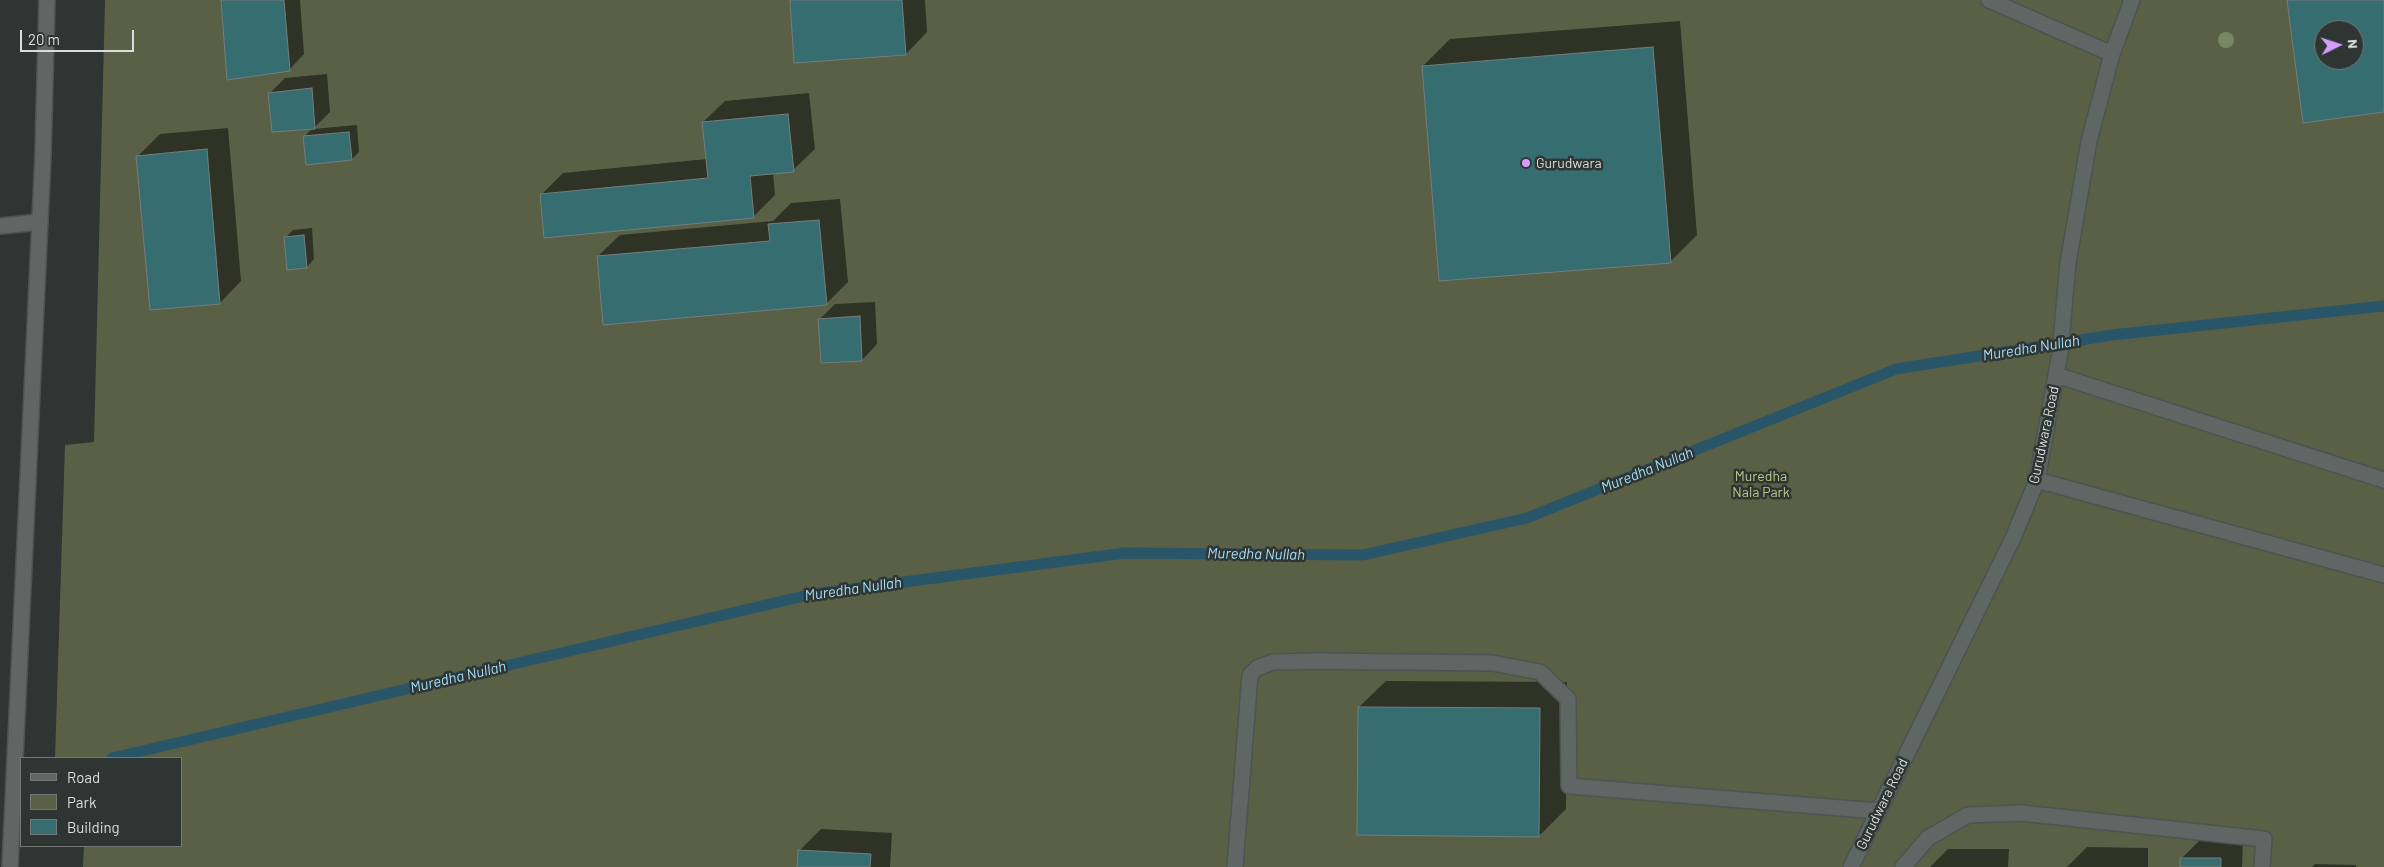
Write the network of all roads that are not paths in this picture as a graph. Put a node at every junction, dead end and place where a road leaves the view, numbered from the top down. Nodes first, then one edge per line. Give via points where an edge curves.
1 (47, 0) edge
2 (1990, 0) edge
3 (2132, 0) edge
4 (2112, 54) junction
5 (40, 222) junction
6 (0, 226) edge
7 (2056, 375) junction
8 (2037, 480) junction
9 (2384, 480) edge
10 (2384, 575) edge
11 (1878, 812) junction
12 (7, 862) edge
13 (1235, 867) edge
14 (1851, 867) edge
15 (1903, 867) edge
16 (2262, 867) edge

1 - 5 street
2 - 4 street
3 - 4 street, Gurudwara Road
4 - 7 street, Gurudwara Road via 2089,141 2068,263
5 - 6 street
5 - 12 street
7 - 8 street, Gurudwara Road
7 - 9 street
8 - 10 street
8 - 11 street, Gurudwara Road via 2013,538
11 - 13 street via 1569,786 1568,699 1540,672 1492,663 1272,662 1256,668 1250,675
11 - 14 street, Gurudwara Road
15 - 16 street via 1928,838 1968,815 2022,813 2264,839

